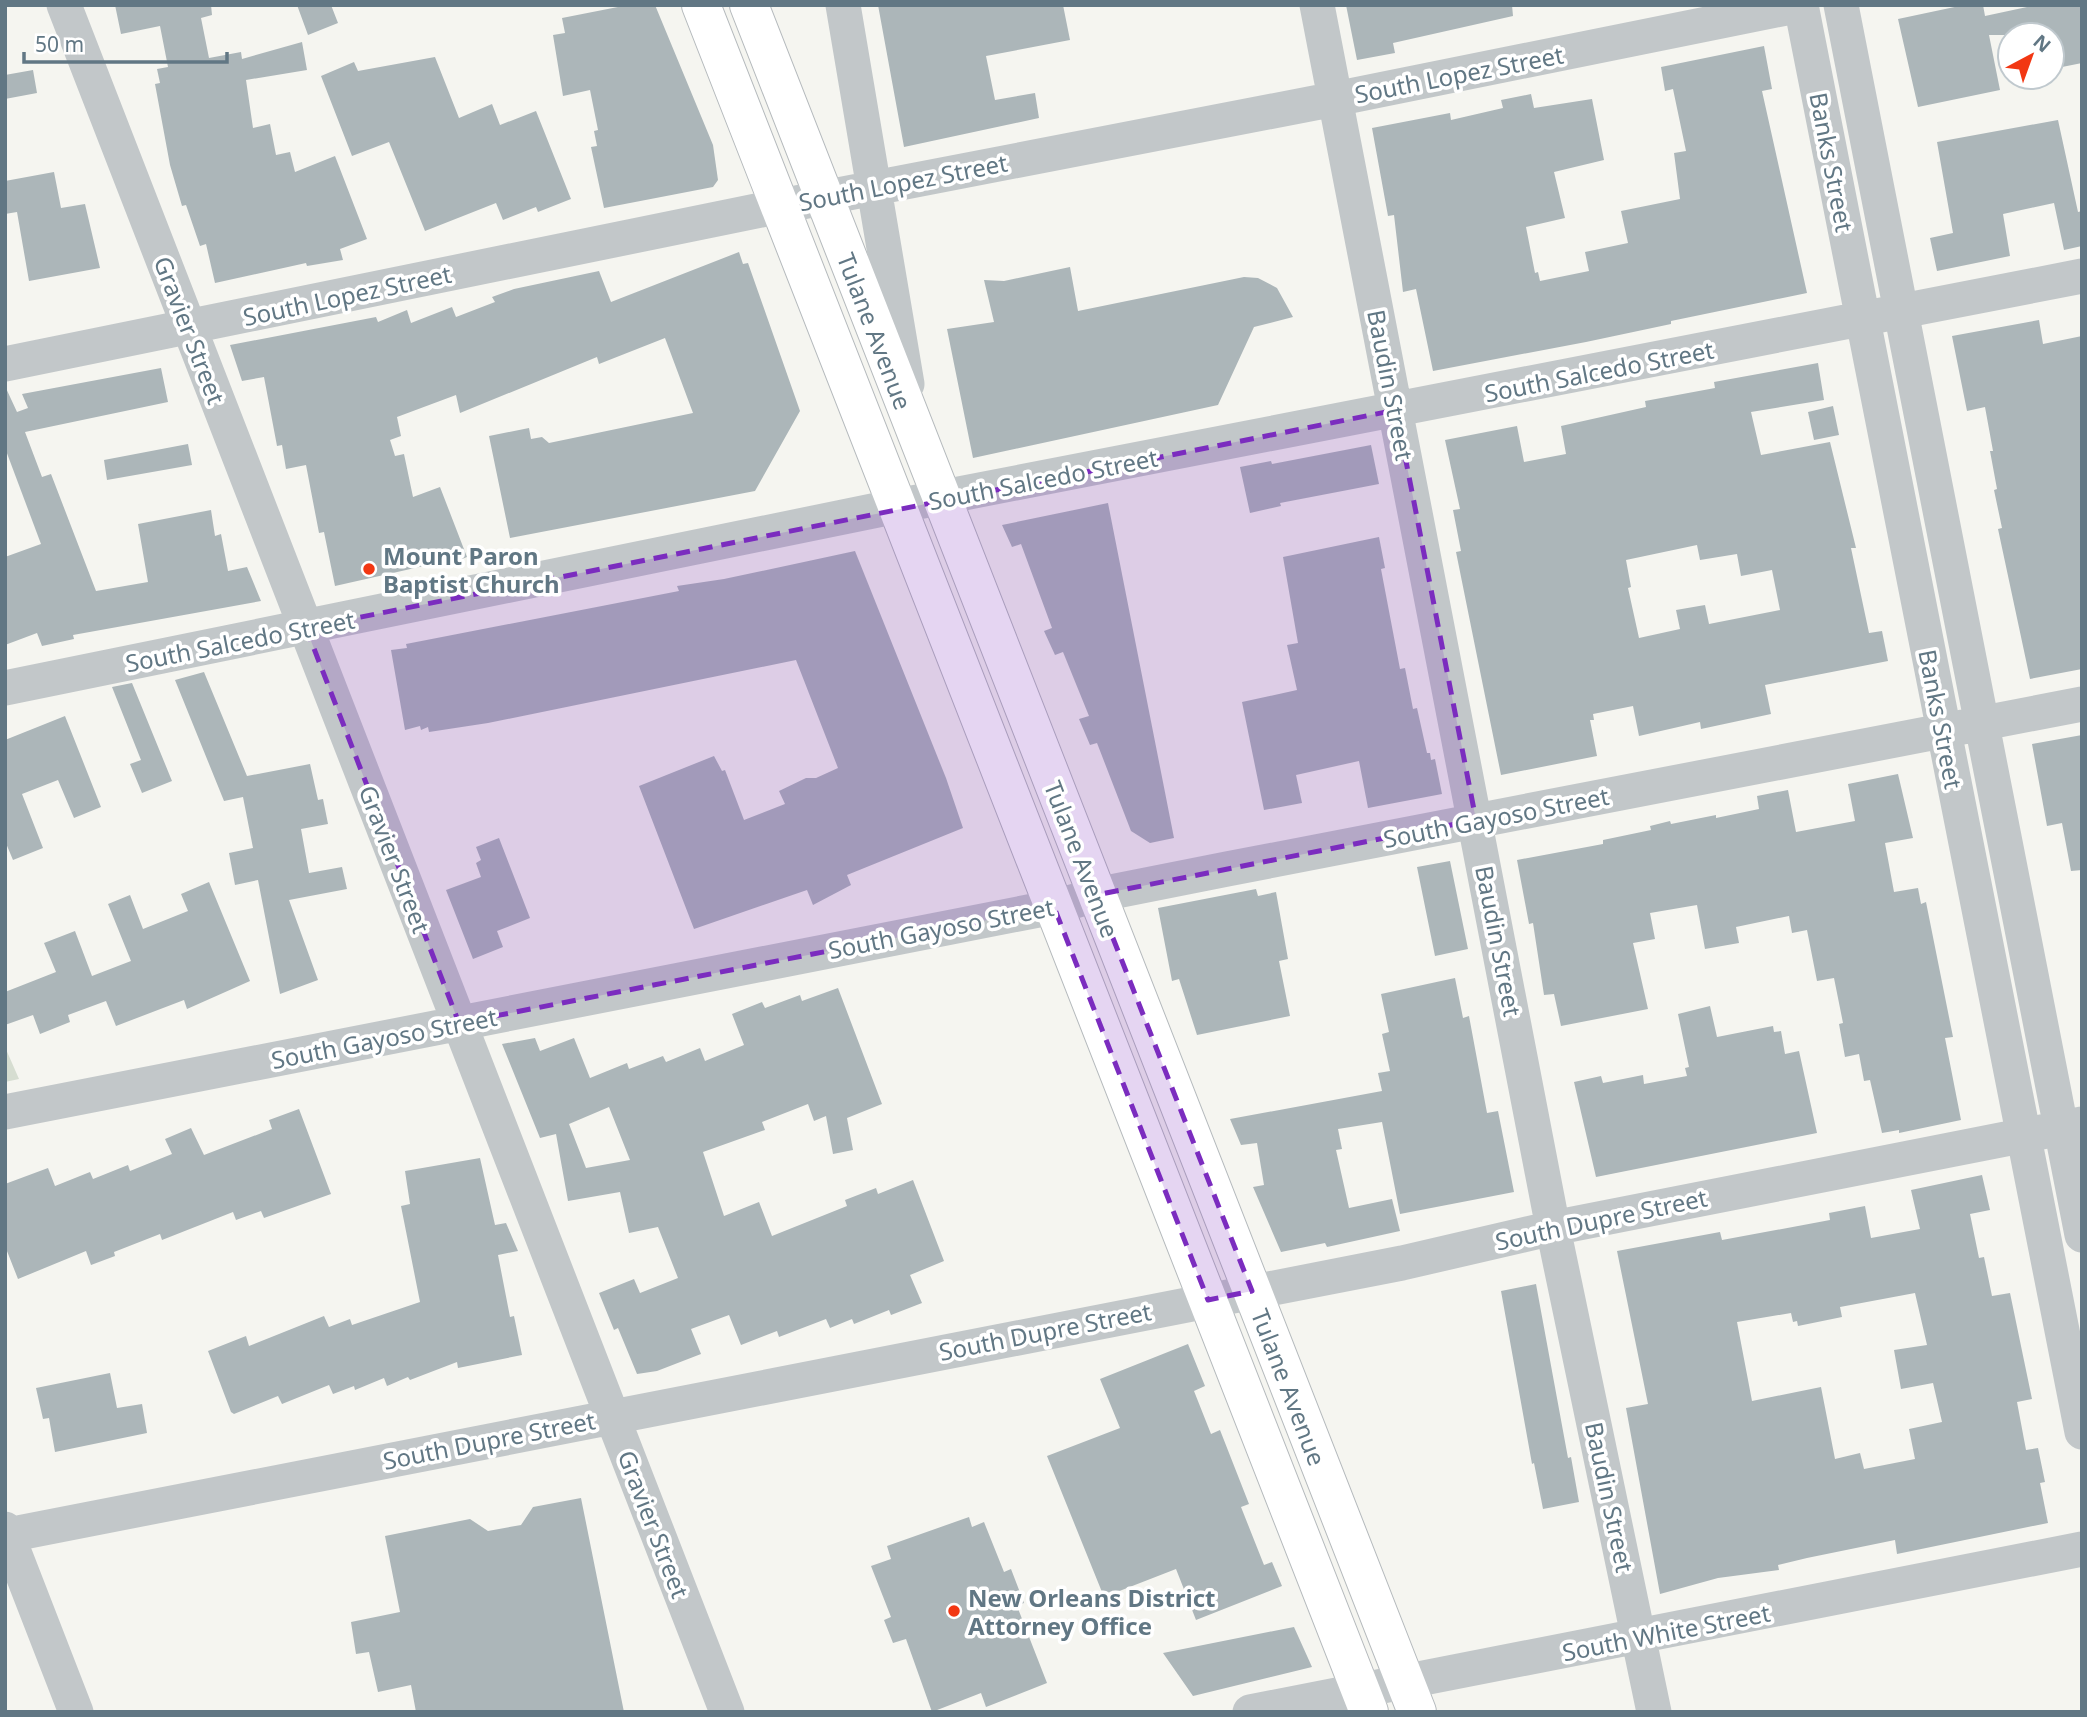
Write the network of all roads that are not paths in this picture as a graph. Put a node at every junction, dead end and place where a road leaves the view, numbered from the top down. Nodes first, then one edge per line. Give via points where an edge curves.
1 (64, 5) edge
2 (701, 5) edge
3 (749, 5) edge
4 (843, 5) edge
5 (1317, 5) edge
6 (1801, 5) edge
7 (1842, 5) edge
8 (1335, 99) junction
9 (876, 187) junction
10 (824, 198) junction
11 (781, 206) junction
12 (2082, 276) edge
13 (1901, 312) junction
14 (1863, 319) junction
15 (189, 327) junction
16 (5, 364) edge
17 (1396, 410) junction
18 (915, 432) junction
19 (941, 499) junction
20 (897, 506) junction
21 (306, 628) junction
22 (5, 688) edge
23 (2082, 704) edge
24 (1982, 724) junction
25 (1944, 733) junction
26 (1476, 820) junction
27 (1096, 895) junction
28 (1054, 907) junction
29 (459, 1023) junction
30 (5, 1112) edge
31 (2071, 1126) edge
32 (2023, 1135) junction
33 (1553, 1228) junction
34 (2082, 1235) edge
35 (1252, 1291) junction
36 (1208, 1300) junction
37 (612, 1415) junction
38 (2082, 1432) edge
39 (6, 1532) edge
40 (2082, 1549) edge
41 (1640, 1638) junction
42 (1411, 1696) edge
43 (1365, 1700) edge
44 (76, 1712) edge
45 (727, 1712) edge
46 (1250, 1712) edge
47 (1654, 1712) edge

1 - 15 street, Gravier Street
2 - 11 main road, Tulane Avenue
3 - 10 main road, Tulane Avenue
4 - 9 street
5 - 8 street, Baudin Street
6 - 8 street, South Lopez Street
6 - 14 street, Banks Street
7 - 13 street, Banks Street
8 - 9 street, South Lopez Street
8 - 17 street, Baudin Street
9 - 10 street, South Lopez Street
9 - 18 street
10 - 11 street, South Lopez Street
10 - 18 main road, Tulane Avenue
11 - 15 street, South Lopez Street
11 - 20 main road, Tulane Avenue
12 - 13 street, South Salcedo Street
13 - 14 street, South Salcedo Street
13 - 24 street, Banks Street
14 - 17 street, South Salcedo Street
14 - 25 street, Banks Street
15 - 16 street, South Lopez Street
15 - 21 street, Gravier Street
17 - 19 street, South Salcedo Street
17 - 26 street, Baudin Street
18 - 19 main road, Tulane Avenue
19 - 20 street, South Salcedo Street
19 - 27 main road, Tulane Avenue
20 - 21 street, South Salcedo Street
20 - 28 main road, Tulane Avenue
21 - 22 street, South Salcedo Street
21 - 29 street, Gravier Street
23 - 24 street, South Gayoso Street
24 - 25 street, South Gayoso Street
24 - 31 street, Banks Street
25 - 26 street, South Gayoso Street
25 - 32 street, Banks Street
26 - 27 street, South Gayoso Street
26 - 33 street, Baudin Street
27 - 28 street, South Gayoso Street
27 - 35 main road, Tulane Avenue
28 - 29 street, South Gayoso Street
28 - 36 main road, Tulane Avenue
29 - 30 street, South Gayoso Street
29 - 37 street, Gravier Street
31 - 32 street, South Dupre Street
31 - 34 street, Banks Street
32 - 33 street, South Dupre Street
32 - 38 street, Banks Street
33 - 35 street, South Dupre Street
33 - 41 street, Baudin Street
35 - 36 street, South Dupre Street
35 - 42 main road, Tulane Avenue
36 - 37 street, South Dupre Street
36 - 43 main road, Tulane Avenue
37 - 39 street, South Dupre Street
37 - 45 street, Gravier Street
39 - 44 street
40 - 41 street, South White Street
41 - 42 street, South White Street
41 - 47 street, Baudin Street
42 - 43 street, South White Street
43 - 46 street, South White Street

